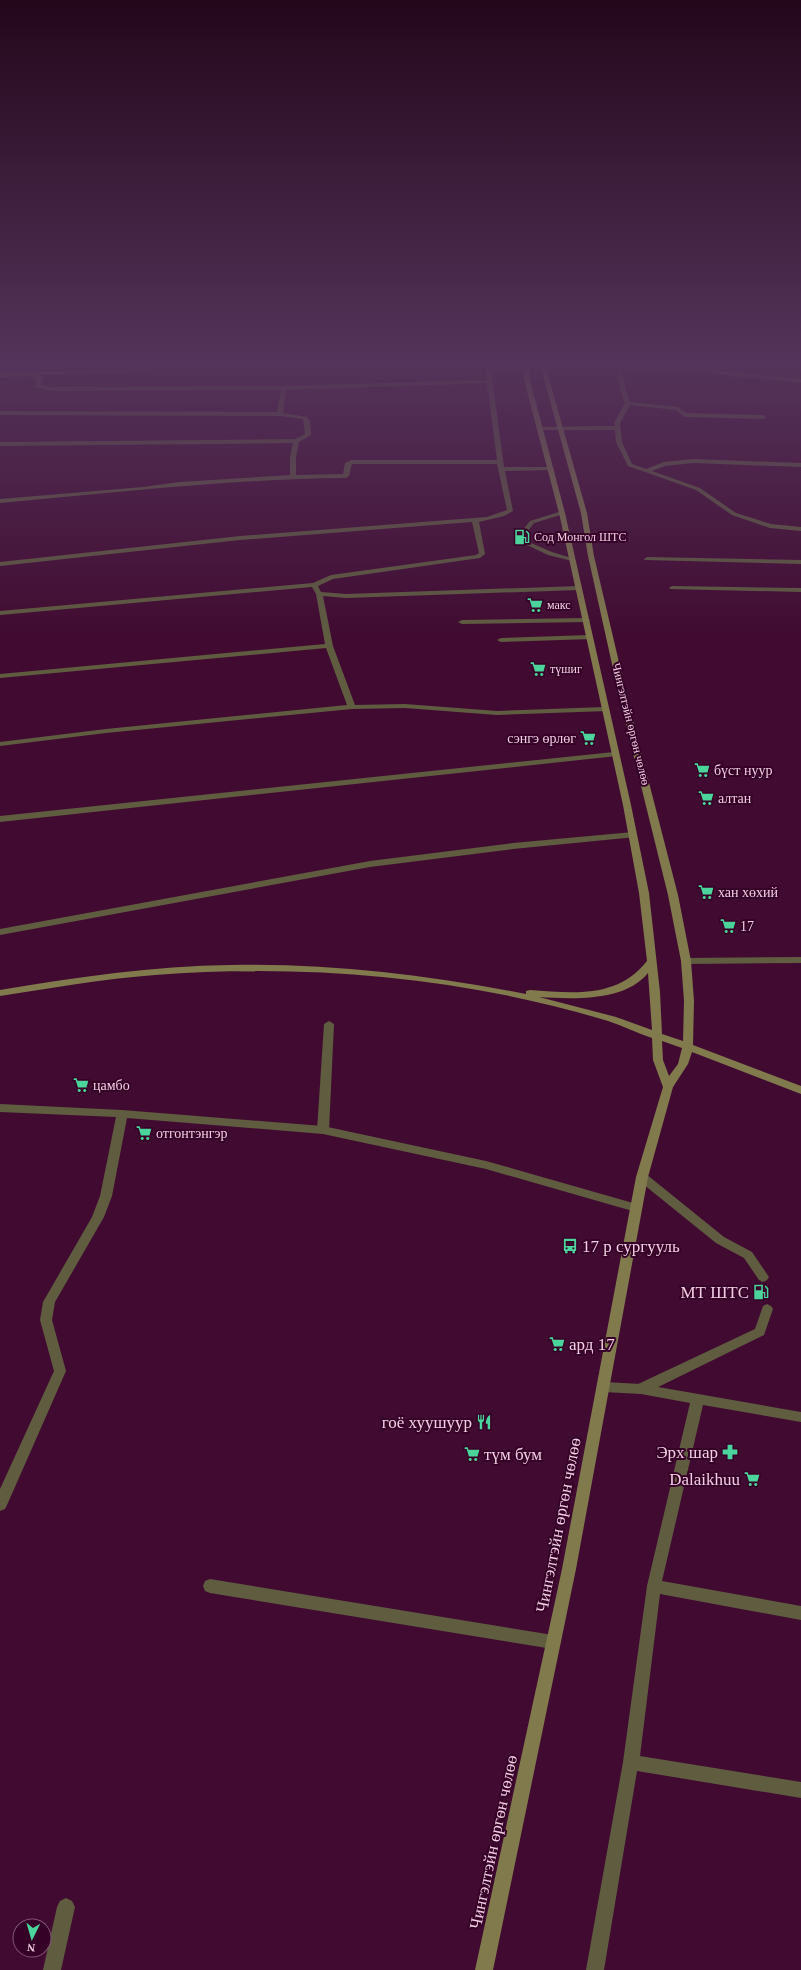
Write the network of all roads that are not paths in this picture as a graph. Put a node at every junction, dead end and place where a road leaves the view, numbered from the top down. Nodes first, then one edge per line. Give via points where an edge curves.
1 (294, 453) edge
2 (499, 453) edge
3 (547, 453) edge
4 (567, 453) edge
5 (624, 453) edge
6 (501, 465) junction
7 (801, 465) edge
8 (551, 469) junction
9 (646, 471) junction
10 (293, 477) junction
11 (0, 501) edge
12 (562, 513) junction
13 (476, 520) junction
14 (800, 529) edge
15 (525, 531) dead end
16 (529, 544) dead end
17 (572, 559) junction
18 (647, 559) dead end
19 (801, 562) edge
20 (0, 564) edge
21 (314, 586) junction
22 (579, 588) junction
23 (672, 588) dead end
24 (801, 590) edge
25 (319, 594) junction
26 (0, 613) edge
27 (586, 620) junction
28 (462, 622) dead end
29 (589, 637) junction
30 (500, 640) dead end
31 (328, 646) junction
32 (0, 676) edge
33 (352, 707) junction
34 (605, 709) junction
35 (0, 744) edge
36 (614, 754) junction
37 (0, 819) edge
38 (633, 835) junction
39 (0, 932) edge
40 (801, 960) edge
41 (652, 961) junction
42 (686, 961) junction
43 (495, 992) junction
44 (0, 993) edge
45 (329, 1024) dead end
46 (657, 1036) junction
47 (688, 1046) junction
48 (668, 1087) junction
49 (801, 1090) edge
50 (0, 1108) edge
51 (122, 1114) junction
52 (324, 1130) junction
53 (642, 1177) junction
54 (636, 1208) junction
55 (764, 1277) dead end
56 (767, 1309) dead end
57 (604, 1387) junction
58 (641, 1389) junction
59 (698, 1399) junction
60 (801, 1417) edge
61 (0, 1505) edge
62 (210, 1586) dead end
63 (654, 1586) junction
64 (801, 1613) edge
65 (553, 1642) junction
66 (630, 1762) junction
67 (801, 1790) edge
68 (66, 1907) dead end
69 (52, 1970) edge
70 (484, 1970) edge
71 (596, 1970) edge

1 - 10 street
2 - 6 street
3 - 8 main road, Чингэлтэйн өргөн чөлөө
4 - 42 main road, Чингэлтэйн өргөн чөлөө via 584,513 591,556
5 - 9 street via 630,465
6 - 8 street
6 - 10 street via 351,462 348,463 346,476
6 - 13 street via 510,511 502,516
7 - 9 street via 693,461 664,464
8 - 12 main road, Чингэлтэйн өргөн чөлөө
9 - 14 street via 698,489 734,514 770,526
10 - 11 street via 179,484
12 - 15 street via 532,522
12 - 17 main road, Чингэлтэйн өргөн чөлөө
13 - 20 street via 240,538
13 - 21 street via 482,549 482,554 478,557 331,577
16 - 17 street via 550,554
17 - 22 main road, Чингэлтэйн өргөн чөлөө
18 - 19 street
21 - 25 street
21 - 26 street
22 - 25 street via 365,595
22 - 27 main road, Чингэлтэйн өргөн чөлөө
23 - 24 street
25 - 31 street
27 - 28 street
27 - 29 main road, Чингэлтэйн өргөн чөлөө
29 - 30 street
29 - 34 main road, Чингэлтэйн өргөн чөлөө
31 - 32 street
31 - 33 street
33 - 34 street via 405,706 497,713
33 - 35 street
34 - 36 main road, Чингэлтэйн өргөн чөлөө
36 - 37 street
36 - 38 main road, Чингэлтэйн өргөн чөлөө
38 - 39 street via 513,846 370,864
38 - 41 main road, Чингэлтэйн өргөн чөлөө via 644,893
40 - 42 street
41 - 43 main road via 642,974 611,991 566,996
41 - 46 main road, Чингэлтэйн өргөн чөлөө
42 - 47 main road, Чингэлтэйн өргөн чөлөө via 689,1001
43 - 44 main road via 415,977 363,971 250,966 131,973
43 - 46 main road via 586,1012
45 - 52 street
46 - 47 main road
46 - 48 main road, Чингэлтэйн өргөн чөлөө via 658,1060
47 - 48 main road, Чингэлтэйн өргөн чөлөө via 682,1064
47 - 49 main road
48 - 53 main road, Чингэлтэйн өргөн чөлөө
50 - 51 street
51 - 52 street
51 - 61 street via 106,1196 98,1217 49,1302 46,1320 60,1371
52 - 54 street via 486,1165
53 - 54 main road, Чингэлтэйн өргөн чөлөө
53 - 55 street via 720,1240 748,1255
54 - 57 main road, Чингэлтэйн өргөн чөлөө
56 - 58 street via 760,1332
57 - 58 street
57 - 65 main road, Чингэлтэйн өргөн чөлөө
58 - 59 street
59 - 60 street
59 - 63 street
62 - 65 street
63 - 64 street
63 - 66 street
65 - 70 main road, Чингэлтэйн өргөн чөлөө
66 - 67 street
66 - 71 street
68 - 69 street

